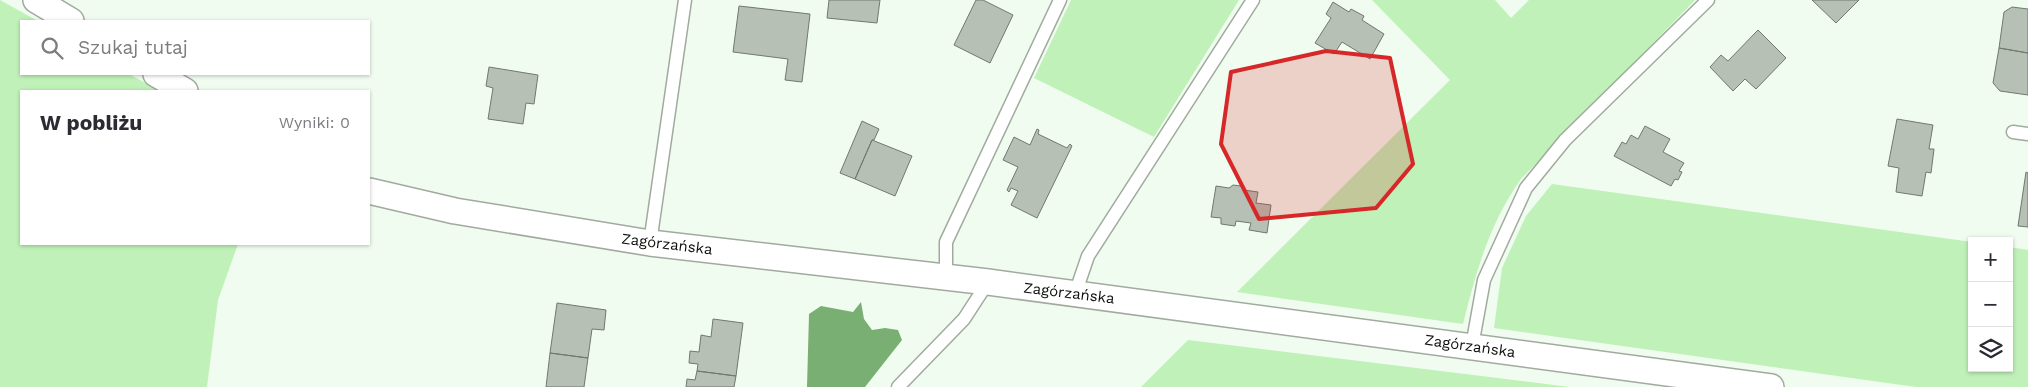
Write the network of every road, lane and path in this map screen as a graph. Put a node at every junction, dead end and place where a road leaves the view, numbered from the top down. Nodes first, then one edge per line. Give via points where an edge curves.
1 (36, 0) edge
2 (685, 0) edge
3 (1060, 0) edge
4 (1253, 0) edge
5 (1708, 0) edge
6 (69, 20) edge
7 (158, 75) edge
8 (183, 90) edge
9 (2013, 132) dead end
10 (2028, 134) edge
11 (370, 191) edge
12 (650, 243) junction
13 (946, 277) junction
14 (988, 282) junction
15 (1075, 294) junction
16 (1472, 346) junction
17 (898, 387) edge
18 (1770, 387) edge

1 - 6 street
2 - 12 lane
3 - 13 lane via 946,242
4 - 15 lane via 1088,256
5 - 16 lane via 1565,140 1526,188 1484,280
7 - 8 street
9 - 10 lane
11 - 12 street, Zagórzańska via 455,211
12 - 13 street, Zagórzańska
13 - 14 street, Zagórzańska
14 - 15 street, Zagórzańska
14 - 17 lane via 964,319
15 - 16 street, Zagórzańska
16 - 18 street, Zagórzańska

